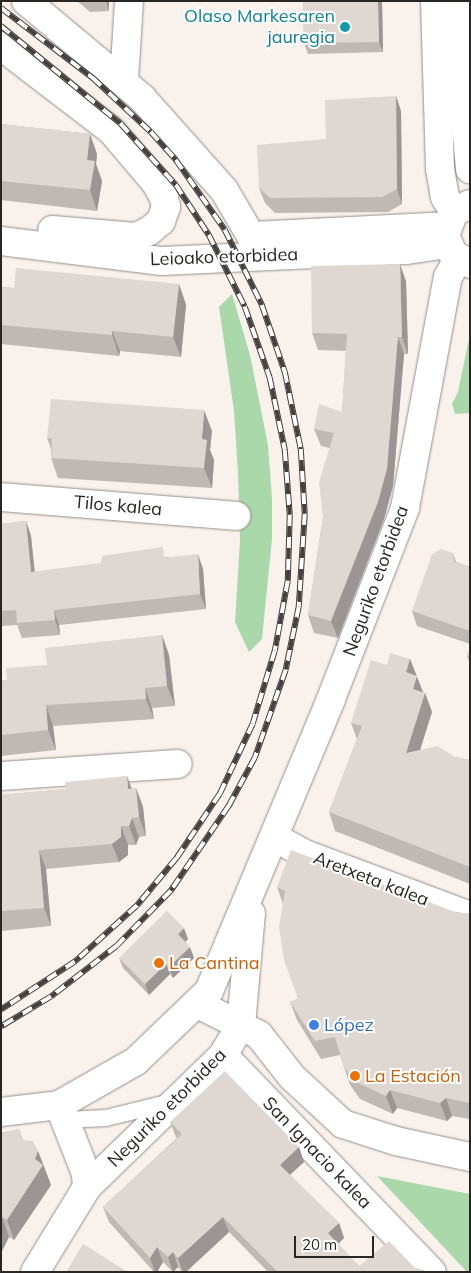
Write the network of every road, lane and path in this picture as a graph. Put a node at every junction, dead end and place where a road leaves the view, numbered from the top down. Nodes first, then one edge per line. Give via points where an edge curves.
1 (26, 1) edge
2 (128, 1) edge
3 (435, 1) edge
4 (455, 1) edge
5 (1, 46) edge
6 (124, 81) junction
7 (470, 170) edge
8 (457, 235) edge
9 (7, 242) edge
10 (1, 497) edge
11 (236, 516) dead end
12 (178, 764) dead end
13 (1, 776) edge
14 (274, 838) junction
15 (253, 891) junction
16 (470, 916) edge
17 (198, 1004) junction
18 (241, 1025) junction
19 (223, 1055) junction
20 (180, 1099) junction
21 (1, 1112) edge
22 (62, 1113) junction
23 (77, 1151) junction
24 (121, 1157) junction
25 (470, 1157) edge
26 (87, 1186) junction
27 (36, 1272) edge
28 (432, 1272) edge

1 - 6 street
2 - 6 street
3 - 8 street via 440,169
4 - 7 street
5 - 9 street via 111,130 156,183 166,207 162,221 136,237 39,229 24,232
6 - 8 street via 197,157 224,190 251,236
8 - 9 street, Leioako etorbidea via 407,250 162,262
8 - 14 street, Neguriko etorbidea via 405,508
10 - 11 street, Tilos kalea
12 - 13 street
14 - 15 street, Neguriko etorbidea
14 - 16 street, Aretxeta kalea via 305,854
15 - 17 street, Neguriko etorbidea via 208,991
15 - 18 street, Neguriko etorbidea
17 - 18 street
17 - 22 street, Neguriko etorbidea via 136,1060
18 - 19 street, Neguriko etorbidea
18 - 25 street via 259,1035 292,1077 343,1124 396,1141
19 - 20 street, Neguriko etorbidea
19 - 28 street, San Ignacio kalea
20 - 22 lane via 106,1118
20 - 24 street, Neguriko etorbidea
21 - 22 street
22 - 23 street
23 - 24 street via 101,1162
23 - 26 street
24 - 26 street, Neguriko etorbidea
26 - 27 street, Neguriko etorbidea

